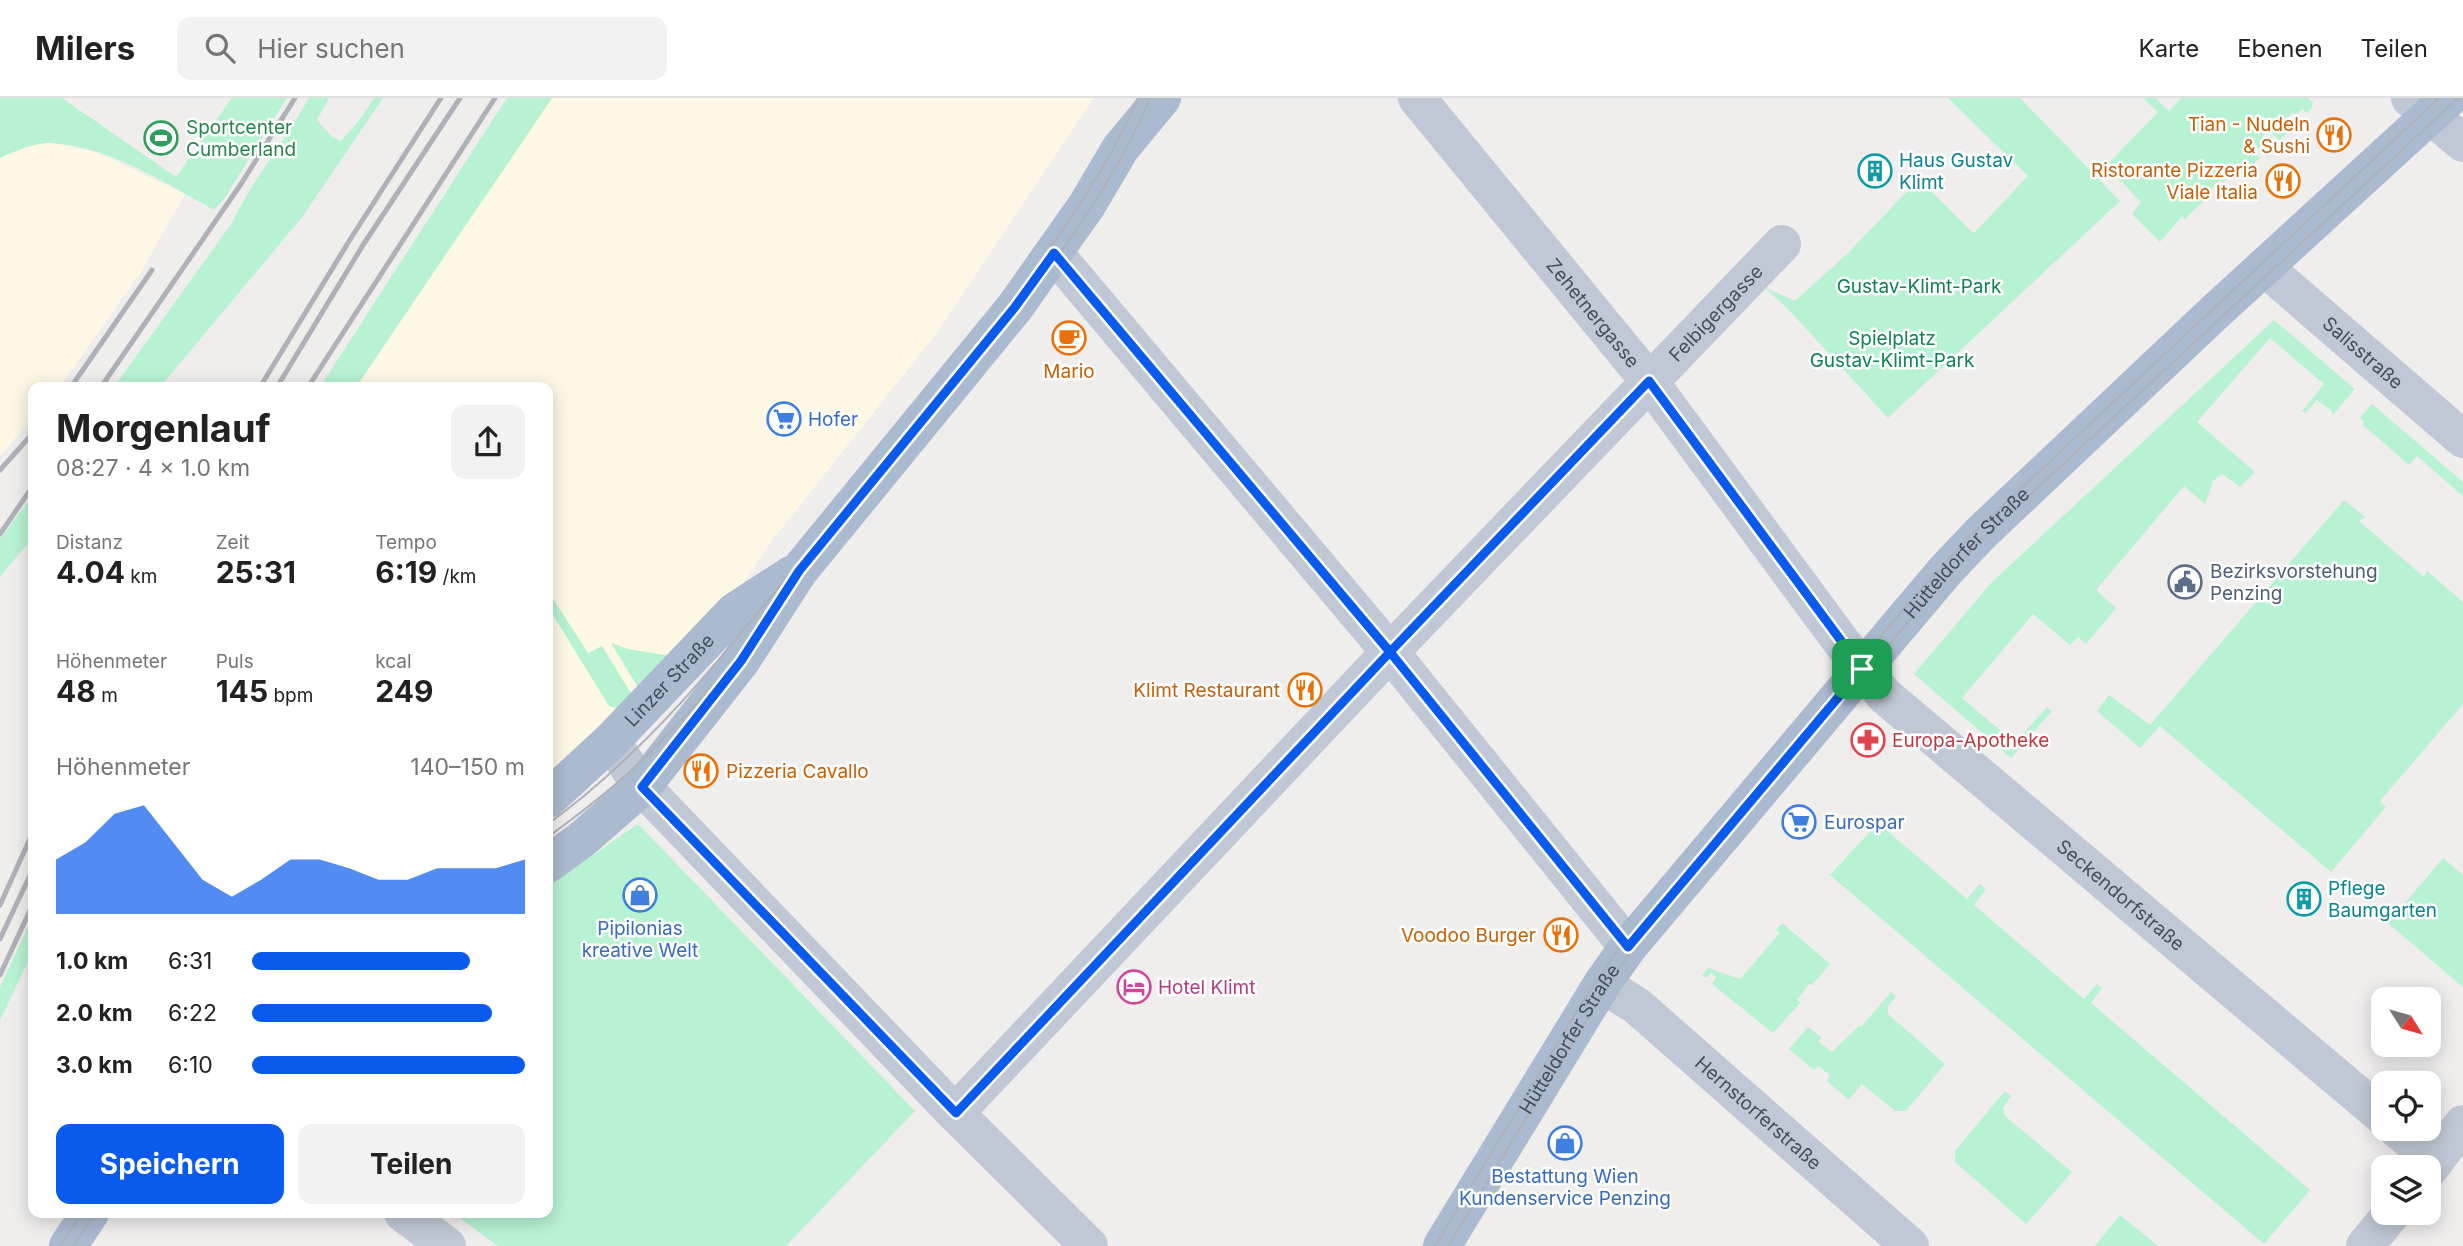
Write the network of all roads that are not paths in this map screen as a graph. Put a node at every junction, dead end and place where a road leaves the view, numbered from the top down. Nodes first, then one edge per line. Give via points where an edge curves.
1 (1132, 98) edge
2 (1163, 98) edge
3 (1417, 98) edge
4 (2429, 104) edge
5 (2463, 143) edge
6 (1120, 149) junction
7 (1782, 244) dead end
8 (1054, 253) junction
9 (2264, 267) junction
10 (1649, 381) junction
11 (2463, 439) edge
12 (799, 571) junction
13 (1390, 652) junction
14 (1862, 669) junction
15 (611, 741) junction
16 (642, 787) junction
17 (553, 794) edge
18 (553, 860) edge
19 (1628, 947) junction
20 (1602, 984) junction
21 (2371, 1106) edge
22 (956, 1113) junction
23 (87, 1218) edge
24 (2382, 1225) edge
25 (68, 1246) edge
26 (1089, 1246) edge
27 (1442, 1246) edge
28 (1910, 1246) edge
29 (2365, 1246) edge

1 - 6 main road, Linzer Straße
2 - 6 main road, Linzer Straße
3 - 10 street, Zehetnergasse
4 - 5 street
4 - 9 main road, Hütteldorfer Straße
6 - 8 main road, Linzer Straße
7 - 10 street, Felbigergasse
8 - 12 main road, Linzer Straße
8 - 13 street
9 - 11 street, Salisstraße
9 - 14 main road, Hütteldorfer Straße via 1980,534
10 - 13 street, Felbigergasse
10 - 14 street, Zehetnergasse
12 - 15 main road, Linzer Straße via 734,612
12 - 16 main road, Linzer Straße via 741,661
13 - 19 street
13 - 22 street, Felbigergasse
14 - 19 main road, Hütteldorfer Straße
14 - 21 street, Seckendorfstraße via 1894,703
15 - 16 street
15 - 17 main road, Linzer Straße
16 - 18 main road, Linzer Straße
16 - 22 street
19 - 20 main road, Hütteldorfer Straße
20 - 27 main road, Hütteldorfer Straße
20 - 28 street, Hernstorferstraße via 1637,1006
22 - 26 street
23 - 25 main road
24 - 29 street

